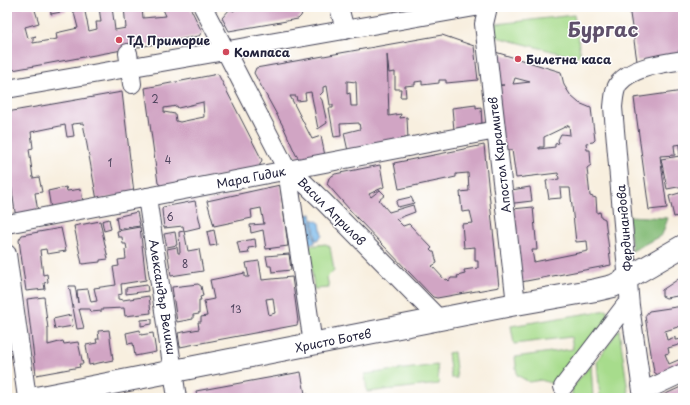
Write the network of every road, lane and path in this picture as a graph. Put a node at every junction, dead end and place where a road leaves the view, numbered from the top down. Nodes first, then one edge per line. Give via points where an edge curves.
1 (203, 7) edge
2 (339, 7) edge
3 (475, 7) edge
4 (488, 7) edge
5 (345, 30) junction
6 (226, 52) junction
7 (683, 60) edge
8 (7, 89) edge
9 (496, 130) junction
10 (287, 170) junction
11 (147, 197) junction
12 (7, 224) edge
13 (683, 246) edge
14 (7, 254) edge
15 (628, 278) junction
16 (516, 304) junction
17 (625, 306) dead end
18 (439, 319) junction
19 (313, 344) junction
20 (174, 371) junction
21 (683, 373) edge
22 (563, 387) dead end
23 (642, 395) edge
24 (27, 398) edge
25 (36, 398) edge
26 (178, 398) edge

1 - 6 street, Васил Априлов
2 - 5 street
3 - 5 street
4 - 9 street, Апостол Карамитев via 484,24
5 - 6 street
6 - 8 street
6 - 10 street, Васил Априлов
7 - 15 street, Фердинандова via 633,72 615,89 613,107
9 - 10 street, Мара Гидик
9 - 16 street, Апостол Карамитев
10 - 11 street, Мара Гидик
10 - 18 street, Васил Априлов via 324,202
10 - 19 street
11 - 12 street, Мара Гидик
11 - 20 street, Александър Велики
13 - 15 main road, Христо Ботев
14 - 24 street
15 - 16 main road, Христо Ботев via 613,286 596,290
15 - 23 street, Фердинандова
16 - 18 main road, Христо Ботев
17 - 22 street
18 - 19 main road, Христо Ботев
19 - 20 main road, Христо Ботев
20 - 25 main road, Христо Ботев
20 - 26 street, Александър Велики
21 - 23 street

